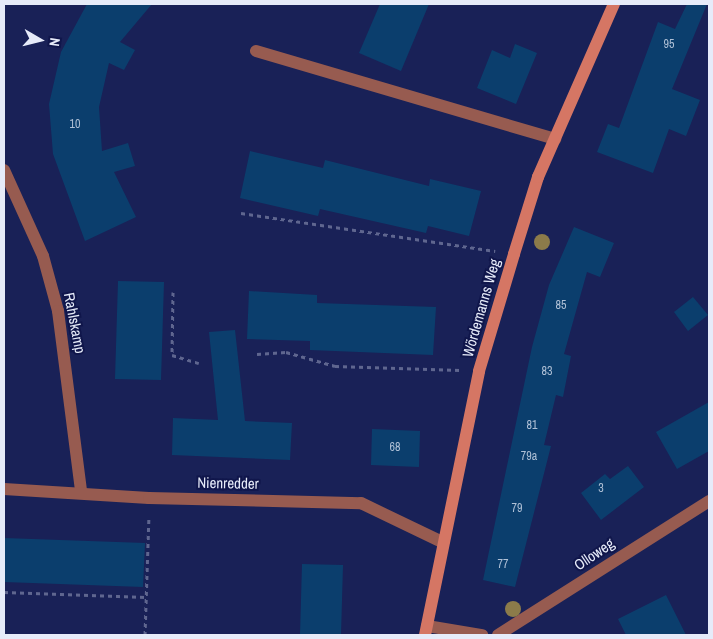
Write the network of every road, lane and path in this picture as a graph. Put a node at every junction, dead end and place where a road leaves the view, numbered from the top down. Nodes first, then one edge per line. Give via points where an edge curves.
1 (614, 4) edge
2 (256, 51) dead end
3 (555, 139) junction
4 (4, 170) edge
5 (241, 212) dead end
6 (514, 254) junction
7 (173, 292) dead end
8 (258, 354) dead end
9 (199, 363) dead end
10 (479, 371) junction
11 (4, 489) edge
12 (80, 491) junction
13 (149, 498) junction
14 (709, 501) edge
15 (442, 542) junction
16 (4, 592) edge
17 (146, 597) junction
18 (426, 631) edge
19 (145, 635) edge
20 (482, 635) edge
21 (498, 635) edge

1 - 3 street, Wördemanns Weg
2 - 3 street
3 - 6 street, Wördemanns Weg
4 - 12 street, Rahlskamp via 43,256 58,311
5 - 6 path
6 - 10 street, Wördemanns Weg
7 - 9 path via 172,355
8 - 10 path via 286,352 335,366
10 - 15 street, Wördemanns Weg
11 - 12 street, Nienredder
12 - 13 street, Nienredder
13 - 15 street, Nienredder via 361,503
13 - 17 path
14 - 21 street, Olloweg
15 - 18 street, Wördemanns Weg
16 - 17 path
17 - 19 path
18 - 20 street

